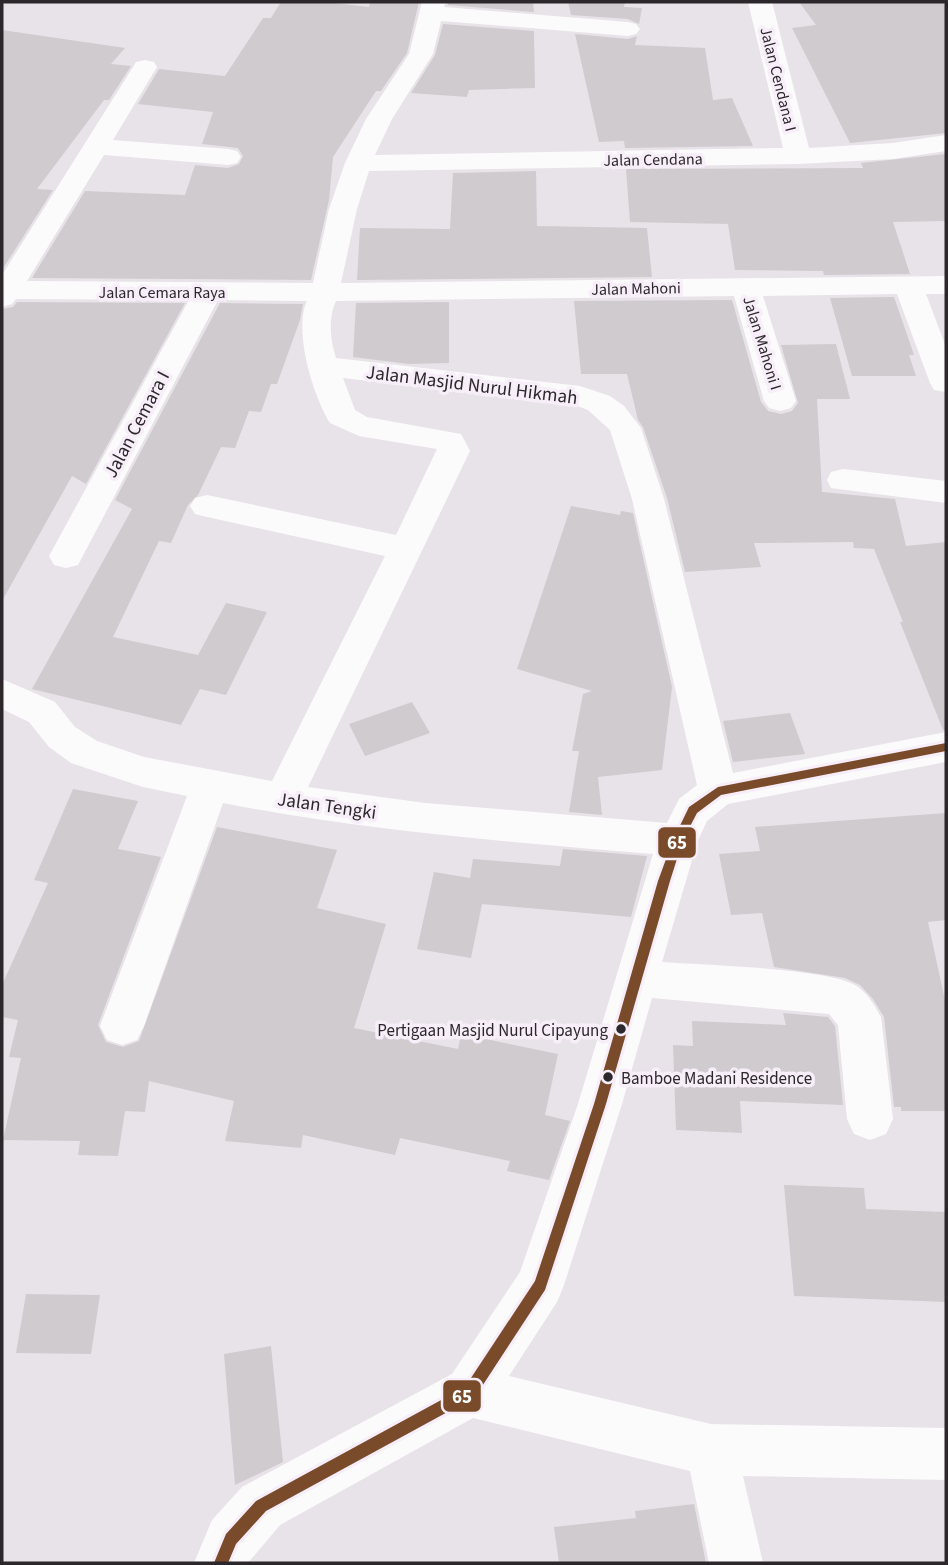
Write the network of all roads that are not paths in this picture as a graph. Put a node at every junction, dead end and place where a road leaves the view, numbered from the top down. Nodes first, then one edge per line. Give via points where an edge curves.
1 (760, 2) edge
2 (433, 8) edge
3 (628, 29) dead end
4 (145, 67) dead end
5 (946, 143) edge
6 (96, 146) junction
7 (798, 156) junction
8 (228, 157) dead end
9 (358, 163) junction
10 (946, 285) edge
11 (746, 286) junction
12 (908, 286) junction
13 (208, 292) junction
14 (326, 292) junction
15 (4, 293) edge
16 (324, 367) junction
17 (945, 383) edge
18 (780, 401) dead end
19 (843, 480) dead end
20 (946, 492) edge
21 (207, 506) dead end
22 (406, 549) junction
23 (66, 556) dead end
24 (2, 693) edge
25 (946, 747) edge
26 (209, 785) junction
27 (718, 791) junction
28 (283, 799) junction
29 (678, 840) junction
30 (636, 978) junction
31 (122, 1026) dead end
32 (870, 1118) dead end
33 (470, 1392) junction
34 (711, 1450) junction
35 (946, 1454) edge
36 (221, 1563) edge
37 (736, 1563) edge

1 - 7 street, Jalan Cendana I
2 - 3 street
2 - 9 street via 421,54 379,119
4 - 6 street
5 - 7 street, Jalan Cendana
6 - 8 street
6 - 15 street
7 - 9 street, Jalan Cendana
9 - 14 street
10 - 12 street, Jalan Mahoni
11 - 12 street, Jalan Mahoni
11 - 14 street, Jalan Mahoni
11 - 18 street, Jalan Mahoni I
12 - 17 street
13 - 14 street, Jalan Cemara Raya
13 - 15 street, Jalan Cemara Raya
13 - 23 street, Jalan Cemara I
14 - 16 street via 314,327
16 - 22 street via 341,416 359,426 454,445
16 - 27 street, Jalan Masjid Nurul Hikmah via 580,396 613,413 625,428 648,499
19 - 20 street
21 - 22 street
22 - 28 street
24 - 26 street, Jalan Tengki via 42,712 62,737 84,752 143,772
25 - 27 street
26 - 28 street, Jalan Tengki
26 - 31 street
27 - 29 street via 693,810
28 - 29 street, Jalan Tengki via 425,819
29 - 30 street
30 - 32 street via 819,993 842,999 859,1017
30 - 33 street via 540,1285
33 - 34 street
33 - 36 street via 261,1506 231,1539
34 - 35 street
34 - 37 street

